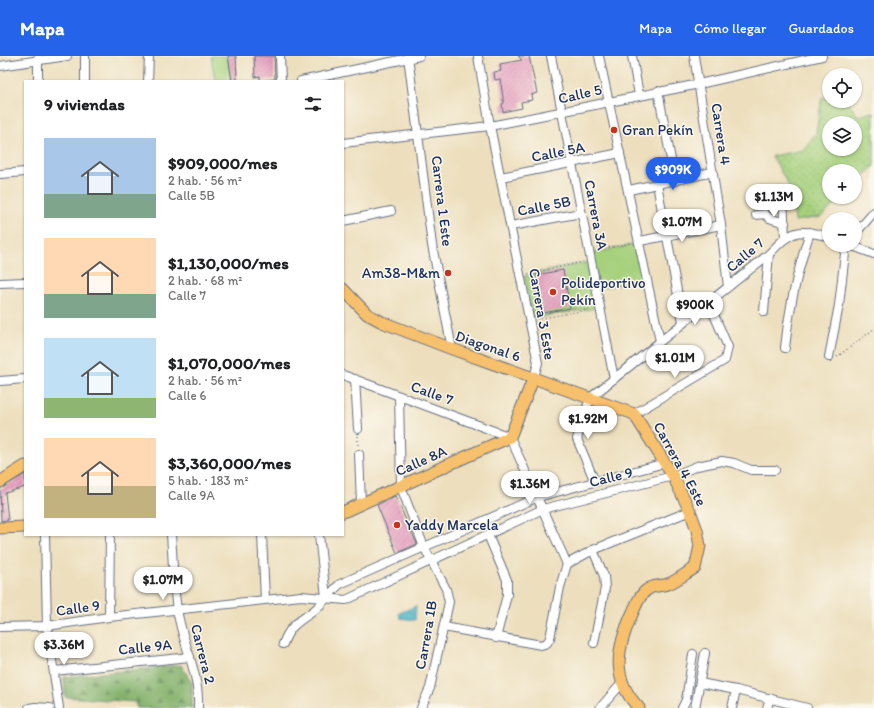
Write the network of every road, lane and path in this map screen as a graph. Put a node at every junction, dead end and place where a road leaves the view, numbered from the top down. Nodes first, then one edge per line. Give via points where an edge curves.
1 (67, 56) edge
2 (85, 56) edge
3 (149, 56) edge
4 (280, 56) edge
5 (419, 56) edge
6 (478, 56) edge
7 (551, 56) edge
8 (599, 56) edge
9 (632, 56) edge
10 (694, 56) edge
11 (822, 56) edge
12 (408, 57) edge
13 (38, 59) edge
14 (0, 66) edge
15 (38, 80) edge
16 (85, 80) edge
17 (148, 80) edge
18 (281, 80) edge
19 (305, 80) edge
20 (699, 84) junction
21 (658, 91) junction
22 (639, 95) junction
23 (609, 101) junction
24 (562, 113) junction
25 (490, 126) junction
26 (419, 135) junction
27 (344, 143) edge
28 (620, 153) junction
29 (572, 164) junction
30 (24, 172) edge
31 (713, 172) junction
32 (0, 174) edge
33 (501, 177) junction
34 (675, 181) junction
35 (657, 184) junction
36 (628, 190) junction
37 (783, 197) dead end
38 (391, 211) dead end
39 (874, 212) edge
40 (581, 213) junction
41 (756, 215) dead end
42 (344, 221) edge
43 (785, 223) junction
44 (721, 225) junction
45 (511, 226) junction
46 (862, 226) edge
47 (810, 232) junction
48 (822, 235) edge
49 (667, 236) junction
50 (785, 238) junction
51 (640, 241) junction
52 (862, 250) edge
53 (589, 252) junction
54 (845, 252) edge
55 (769, 254) junction
56 (874, 254) edge
57 (591, 261) junction
58 (520, 276) junction
59 (24, 282) edge
60 (0, 283) edge
61 (728, 287) junction
62 (344, 290) edge
63 (709, 302) junction
64 (600, 308) junction
65 (764, 312) dead end
66 (529, 320) junction
67 (684, 322) junction
68 (874, 329) edge
69 (660, 341) junction
70 (785, 348) dead end
71 (452, 349) junction
72 (830, 357) joint
73 (344, 375) edge
74 (534, 377) junction
75 (24, 379) edge
76 (355, 379) junction
77 (614, 379) junction
78 (0, 381) edge
79 (399, 396) junction
80 (590, 398) junction
81 (634, 414) junction
82 (358, 429) joint
83 (510, 437) junction
84 (359, 454) joint
85 (665, 463) junction
86 (24, 467) edge
87 (775, 470) dead end
88 (673, 476) junction
89 (0, 482) edge
90 (595, 482) junction
91 (401, 487) junction
92 (538, 497) junction
93 (361, 503) junction
94 (543, 509) junction
95 (690, 511) junction
96 (344, 512) edge
97 (0, 528) edge
98 (24, 528) edge
99 (488, 534) junction
100 (45, 536) edge
101 (110, 536) edge
102 (171, 536) edge
103 (262, 536) edge
104 (319, 536) edge
105 (424, 547) junction
106 (593, 550) junction
107 (431, 561) junction
108 (567, 564) junction
109 (326, 597) junction
110 (265, 599) junction
111 (177, 609) junction
112 (109, 617) junction
113 (47, 626) junction
114 (0, 627) edge
115 (444, 627) junction
116 (496, 638) junction
117 (594, 643) dead end
118 (283, 644) dead end
119 (705, 653) dead end
120 (692, 654) dead end
121 (190, 657) junction
122 (54, 671) junction
123 (623, 682) junction
124 (700, 683) junction
125 (736, 690) junction
126 (770, 698) junction
127 (29, 708) edge
128 (50, 708) edge
129 (59, 708) edge
130 (198, 708) edge
131 (421, 708) edge
132 (600, 708) edge
133 (639, 708) edge
134 (682, 708) edge
135 (695, 708) edge
136 (732, 708) edge
137 (767, 708) edge
138 (807, 708) edge

1 - 13 street
2 - 16 street
3 - 17 street
4 - 18 street
5 - 12 street
6 - 25 street, Carrera 3 Este
7 - 24 street, Carrera 3A
8 - 23 street
9 - 22 street
10 - 20 street, Carrera 4
11 - 20 street, Calle 5
12 - 19 street
12 - 26 street, Carrera 1 Este
13 - 14 street
13 - 15 street
20 - 21 street, Calle 5
20 - 31 street, Carrera 4
21 - 22 street, Calle 5
21 - 34 street
22 - 23 street, Calle 5
23 - 24 street, Calle 5
23 - 28 street
24 - 25 street, Calle 5
24 - 29 street, Carrera 3A
25 - 26 street, Calle 5
25 - 33 street, Carrera 3 Este
26 - 27 street, Calle 5
26 - 71 street, Carrera 1 Este via 432,245
28 - 29 street, Calle 5A
28 - 36 street
29 - 33 street, Calle 5A
29 - 40 street, Carrera 3A
30 - 32 street
31 - 34 street
31 - 44 street, Carrera 4
33 - 45 street, Carrera 3 Este
34 - 35 street
35 - 36 street
35 - 49 street
36 - 51 street
37 - 43 street
38 - 42 street
39 - 46 street
40 - 45 street, Calle 5B
40 - 53 street, Carrera 3A
41 - 43 street via 765,214 769,218
43 - 50 street
44 - 49 street
44 - 61 street, Carrera 4
45 - 58 street, Carrera 3 Este
47 - 48 street
47 - 50 street via 795,233
47 - 70 street via 788,310
49 - 51 street
49 - 67 street
50 - 55 street, Calle 7
51 - 53 path
51 - 69 street
52 - 56 street
53 - 57 street, Carrera 3A
54 - 72 street
55 - 61 street, Calle 7
55 - 65 street
57 - 58 path
57 - 64 street, Carrera 3A
58 - 66 street, Carrera 3 Este
59 - 60 street
61 - 63 street, Calle 7
62 - 71 main road, Diagonal 6 via 367,314
63 - 67 street, Calle 7
63 - 81 street via 728,347 725,360
64 - 66 path
64 - 77 street, Carrera 3A
66 - 74 street, Carrera 3 Este via 538,363
67 - 69 street, Calle 7
68 - 72 path via 838,357
69 - 77 street, Calle 7
71 - 74 main road, Diagonal 6
73 - 76 street, Calle 7
74 - 80 main road, Diagonal 6
74 - 83 main road, Carrera 3 Este
75 - 78 street
76 - 79 street, Calle 7
76 - 82 street
77 - 80 street, Calle 7
79 - 83 street, Calle 7
79 - 91 street, Carrera 1B
80 - 81 main road, Diagonal 6
80 - 90 street via 577,439
81 - 85 main road, Carrera 4 Este
82 - 84 path
83 - 91 main road, Calle 8A
83 - 92 street
84 - 93 street
85 - 88 main road, Carrera 4 Este
85 - 90 street, Calle 9
86 - 89 main road
87 - 88 street, Calle 9 via 751,470 734,462 722,461 697,466
88 - 94 street, Calle 9
88 - 95 main road, Carrera 4 Este
90 - 92 street, Calle 9
91 - 93 main road, Calle 8A
91 - 105 street, Carrera 1B
92 - 94 street
92 - 105 street, Calle 9
93 - 96 main road, Calle 8A
94 - 99 street, Calle 9
94 - 108 street
95 - 106 street
95 - 123 main road, Carrera 4 Este via 700,546 695,568 668,584 650,588 640,596 621,638 618,656
97 - 98 main road
99 - 107 street, Calle 9
99 - 116 street via 507,580 507,594
100 - 113 street
101 - 112 street
102 - 111 street, Carrera 2
103 - 110 street
104 - 109 street
105 - 107 street, Carrera 1B
105 - 109 street, Calle 9 via 340,584
106 - 108 street
106 - 117 street via 604,576 605,588
107 - 109 street, Calle 9 via 347,603
107 - 115 street, Carrera 1B via 446,589 449,602
108 - 116 street via 547,643 540,645
109 - 110 street, Calle 9
109 - 118 street via 321,604 295,623
110 - 111 street, Calle 9
111 - 112 street, Calle 9
111 - 121 street, Carrera 2
112 - 113 street, Calle 9
113 - 114 street, Calle 9
113 - 122 street
115 - 116 street
115 - 131 street, Carrera 1B via 430,688
119 - 124 street
120 - 134 street via 686,700
121 - 122 street, Calle 9A
121 - 130 street, Carrera 2 via 199,694
122 - 129 street
123 - 132 street
123 - 133 main road, Carrera 4 Este via 626,693
124 - 125 street
124 - 135 street
125 - 126 street
125 - 136 street
126 - 137 street
126 - 138 street
127 - 128 street

